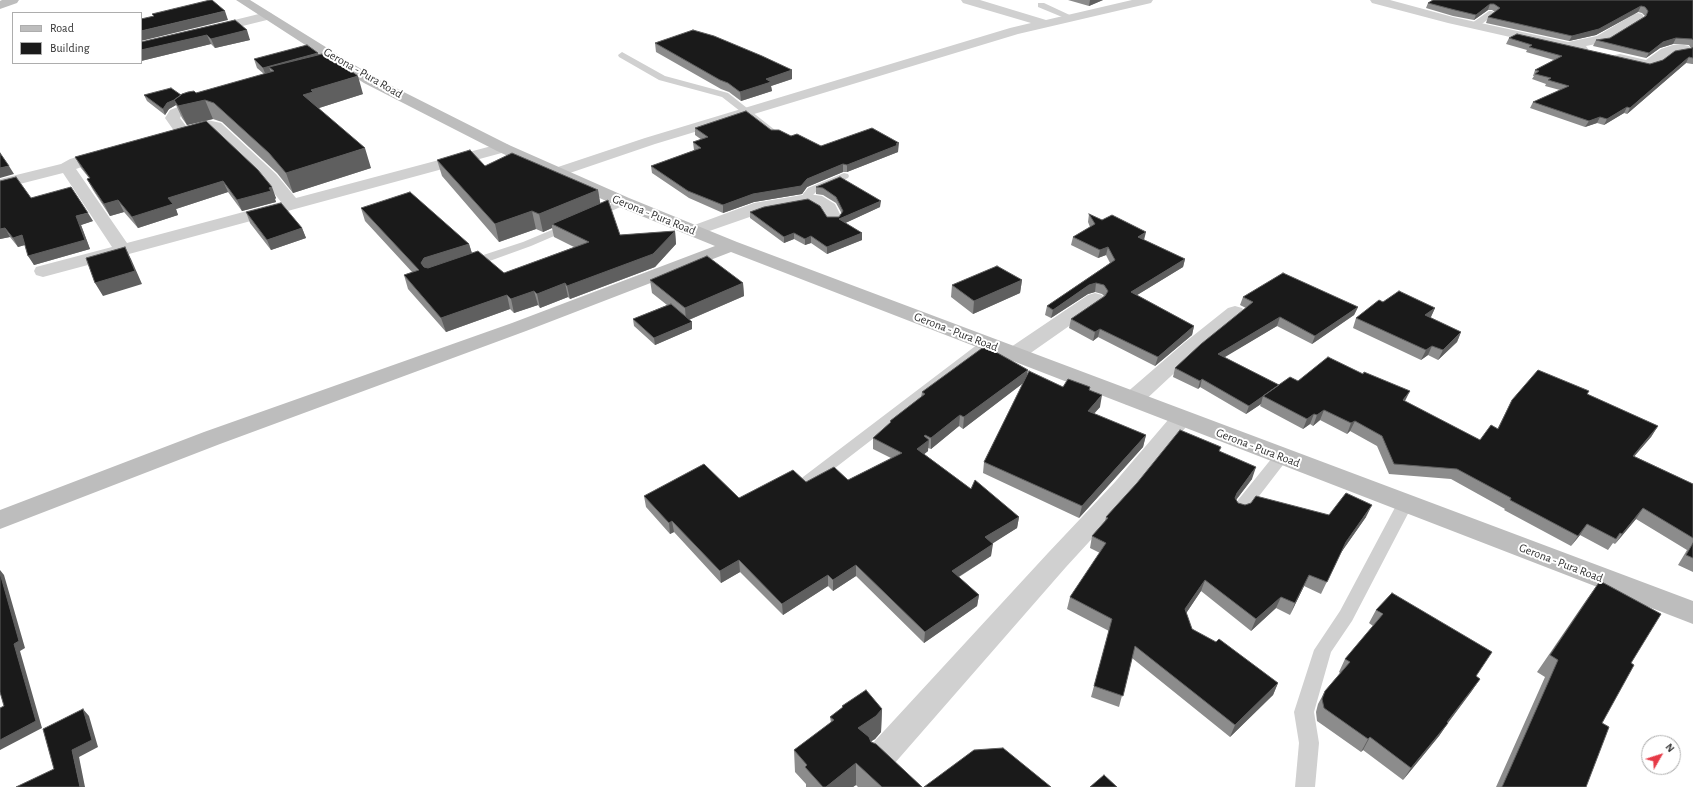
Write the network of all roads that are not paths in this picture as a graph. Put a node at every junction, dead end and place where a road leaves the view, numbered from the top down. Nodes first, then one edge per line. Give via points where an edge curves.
1 (13, 0) edge
2 (242, 0) edge
3 (967, 0) edge
4 (1147, 0) edge
5 (1376, 0) edge
6 (0, 5) edge
7 (1041, 5) dead end
8 (1492, 14) edge
9 (267, 16) junction
10 (1070, 17) junction
11 (1638, 17) edge
12 (1043, 23) junction
13 (1475, 25) junction
14 (195, 33) edge
15 (1569, 46) junction
16 (1684, 48) edge
17 (622, 55) dead end
18 (342, 62) junction
19 (320, 68) edge
20 (220, 95) edge
21 (747, 111) junction
22 (775, 134) edge
23 (123, 148) edge
24 (503, 148) junction
25 (67, 167) junction
26 (555, 173) junction
27 (844, 176) dead end
28 (0, 184) edge
29 (808, 199) junction
30 (623, 202) junction
31 (292, 205) junction
32 (833, 218) edge
33 (695, 231) junction
34 (731, 246) junction
35 (123, 250) junction
36 (462, 266) edge
37 (43, 271) dead end
38 (1095, 299) dead end
39 (1235, 312) dead end
40 (987, 344) junction
41 (1015, 354) junction
42 (1133, 399) junction
43 (1182, 418) junction
44 (1281, 457) junction
45 (808, 481) edge
46 (1405, 504) junction
47 (1240, 509) edge
48 (0, 520) edge
49 (1693, 613) edge
50 (883, 754) edge
51 (1305, 787) edge

1 - 6 main road
2 - 9 main road, Gerona - Pura Road
3 - 12 street
4 - 10 street
5 - 13 street
7 - 10 lane
8 - 13 lane
9 - 14 street
9 - 18 main road, Gerona - Pura Road
10 - 12 street
11 - 15 street via 1601,39
12 - 21 street
13 - 15 street
15 - 16 street via 1647,64 1666,52
17 - 21 lane via 662,78 725,95
18 - 19 street
18 - 24 main road, Gerona - Pura Road via 370,80
20 - 31 street via 175,113 172,118 174,134 206,125 216,126 270,177
21 - 22 lane
21 - 26 street
23 - 25 street
24 - 26 main road, Gerona - Pura Road
24 - 31 street
25 - 28 street
25 - 35 street
26 - 30 main road, Gerona - Pura Road
27 - 29 lane via 812,190 808,194
29 - 32 street via 816,200 829,208
29 - 33 street via 760,207
30 - 33 main road, Gerona - Pura Road
30 - 36 lane via 527,244
31 - 35 street
33 - 34 main road, Gerona - Pura Road
34 - 40 main road, Gerona - Pura Road
34 - 48 main road via 512,330 205,441
35 - 37 street
38 - 41 street
39 - 42 street
40 - 41 main road, Gerona - Pura Road
40 - 45 lane
41 - 42 main road, Gerona - Pura Road
42 - 43 main road, Gerona - Pura Road
43 - 44 main road, Gerona - Pura Road
43 - 50 street via 1124,488
44 - 46 main road, Gerona - Pura Road
44 - 47 lane
46 - 49 main road, Gerona - Pura Road
46 - 51 lane via 1346,616 1322,650 1304,712 1309,743

